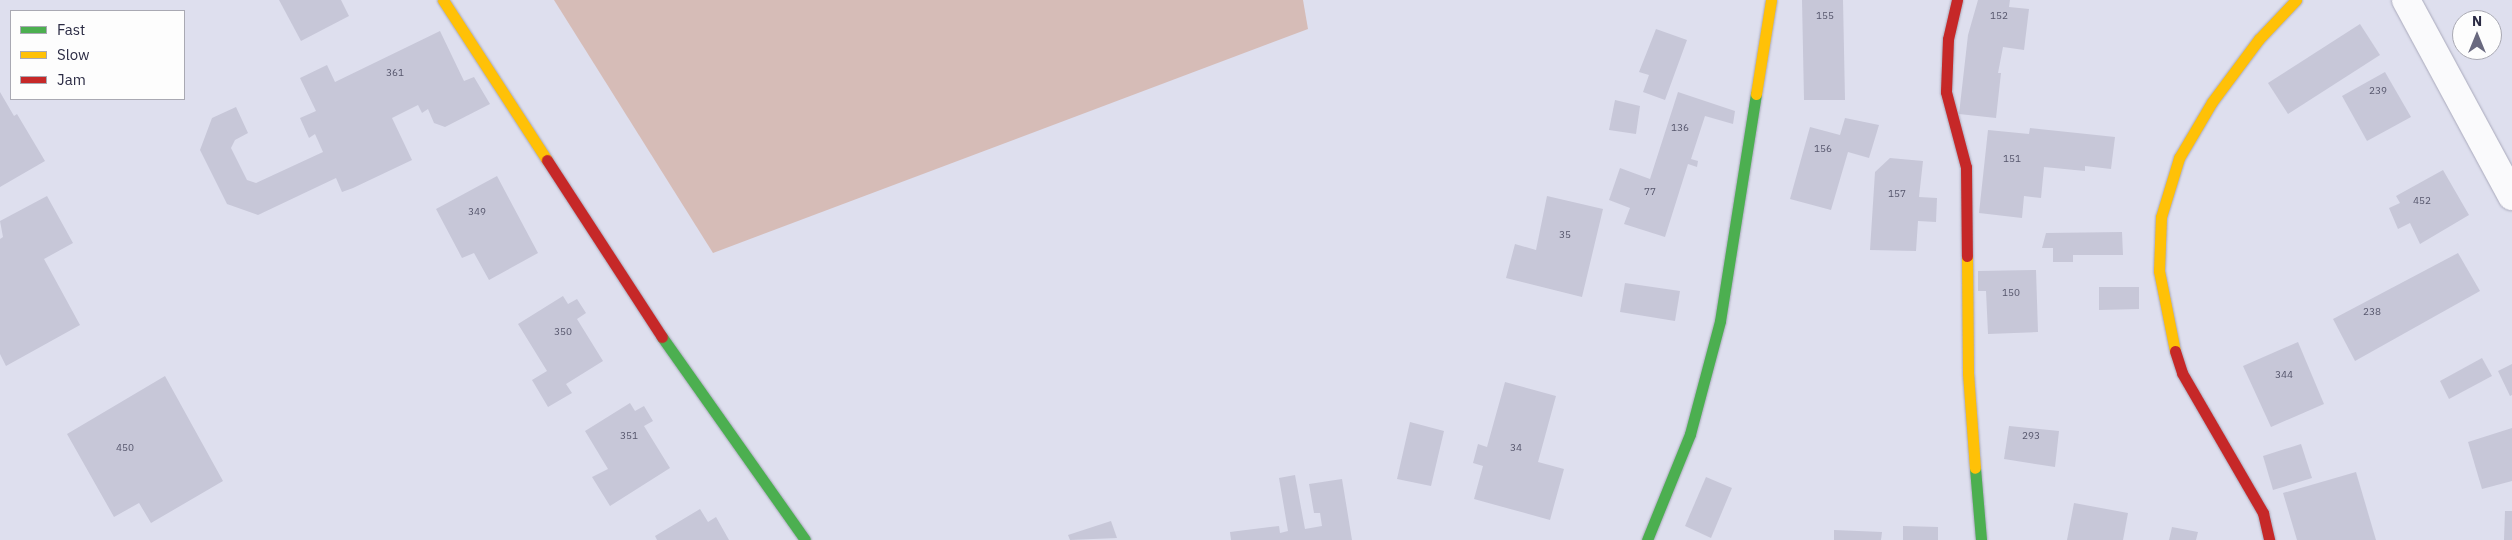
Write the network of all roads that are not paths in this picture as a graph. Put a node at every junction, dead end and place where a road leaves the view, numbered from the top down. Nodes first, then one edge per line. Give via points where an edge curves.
1 (442, 0) edge
2 (1771, 0) edge
3 (1957, 0) edge
4 (2296, 0) edge
5 (2406, 0) edge
6 (2512, 196) edge
7 (1654, 538) edge
8 (805, 540) edge
9 (1981, 540) edge
10 (2269, 540) edge

1 - 8 street via 687,375
2 - 7 street via 1720,321 1690,434
3 - 9 street via 1948,39 1946,92 1966,167 1968,373
4 - 10 street via 2259,39 2212,102 2179,158 2161,217 2159,271 2169,330 2182,373 2262,513
5 - 6 street

